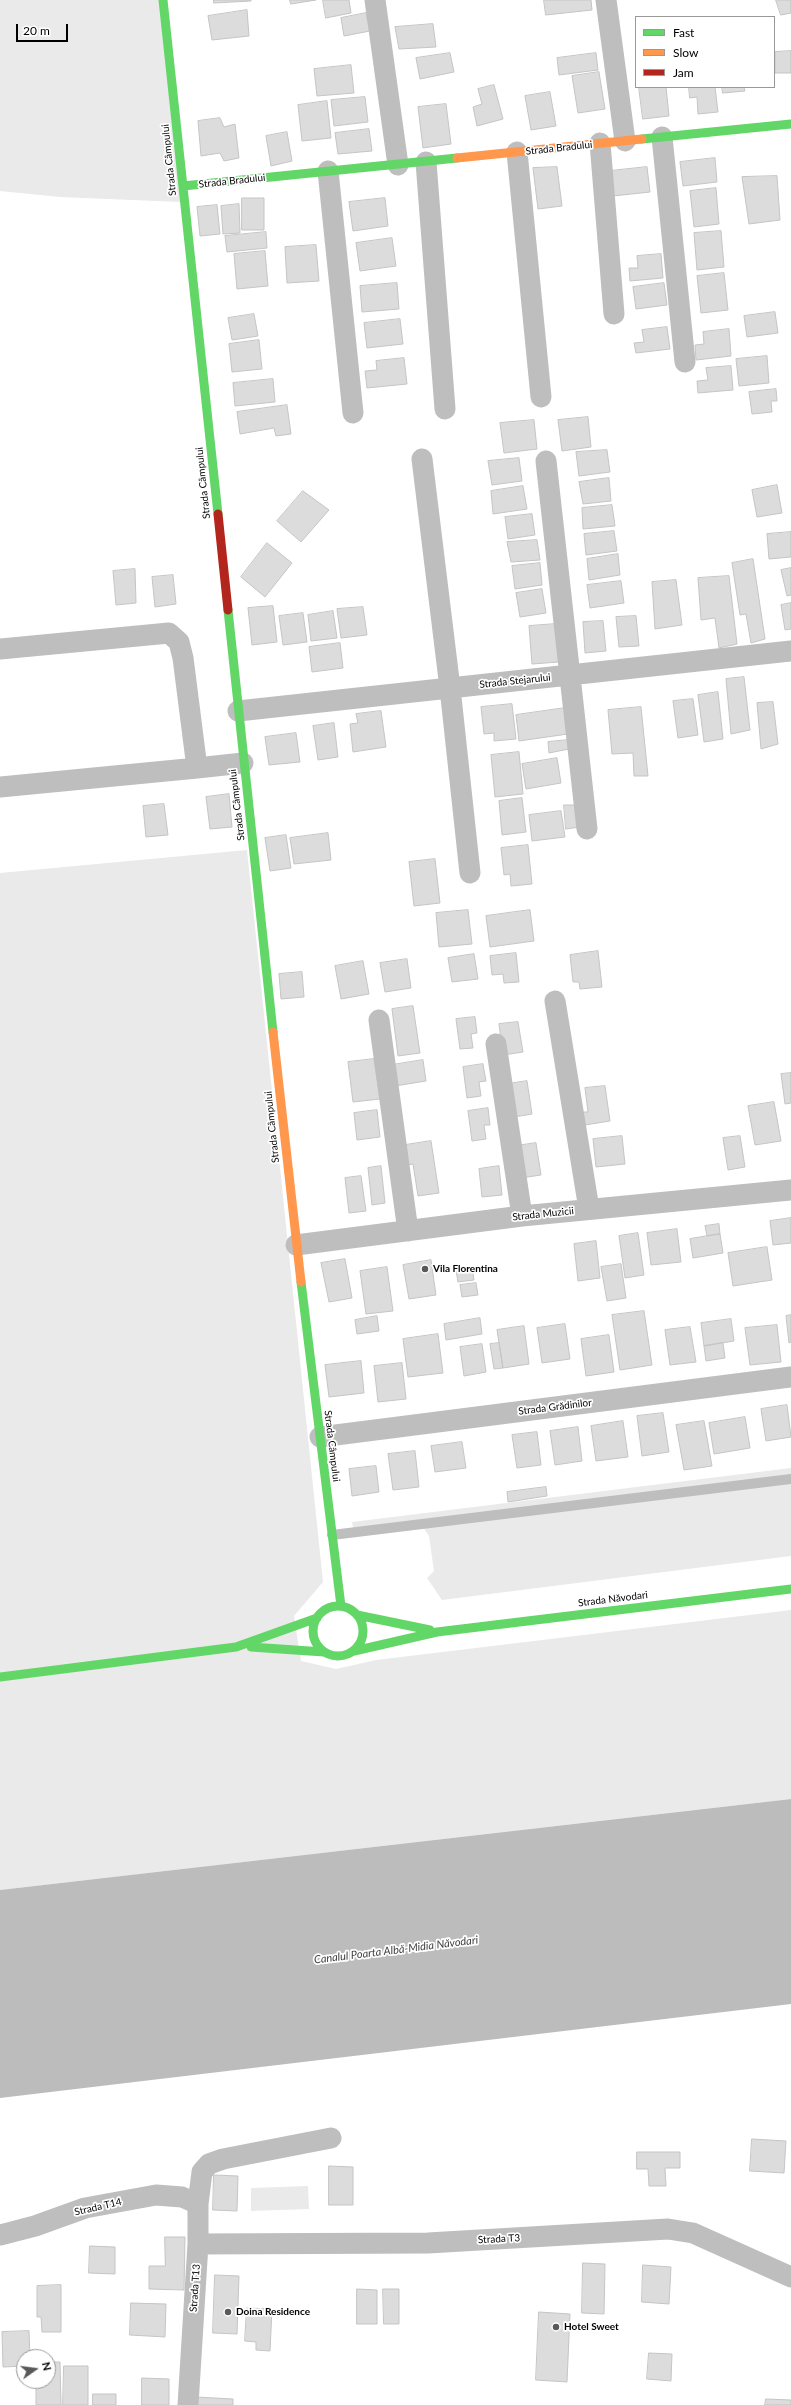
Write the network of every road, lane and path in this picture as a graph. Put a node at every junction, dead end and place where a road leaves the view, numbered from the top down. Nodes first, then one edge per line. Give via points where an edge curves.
1 (163, 0) edge
2 (375, 0) edge
3 (606, 0) edge
4 (791, 124) edge
5 (662, 137) junction
6 (625, 141) junction
7 (600, 143) junction
8 (517, 152) junction
9 (426, 162) junction
10 (398, 165) junction
11 (328, 171) junction
12 (183, 186) junction
13 (614, 314) dead end
14 (685, 362) dead end
15 (541, 397) dead end
16 (445, 409) dead end
17 (353, 413) dead end
18 (422, 459) dead end
19 (546, 461) dead end
20 (0, 649) edge
21 (791, 651) edge
22 (570, 675) junction
23 (450, 688) junction
24 (238, 711) junction
25 (243, 764) junction
26 (197, 768) junction
27 (0, 788) edge
28 (587, 829) dead end
29 (470, 873) dead end
30 (556, 1001) dead end
31 (379, 1020) dead end
32 (496, 1044) dead end
33 (791, 1190) edge
34 (589, 1210) junction
35 (522, 1216) junction
36 (408, 1231) junction
37 (296, 1245) junction
38 (791, 1377) edge
39 (320, 1437) junction
40 (791, 1479) edge
41 (332, 1535) junction
42 (791, 1588) edge
43 (341, 1606) junction
44 (357, 1615) junction
45 (317, 1618) junction
46 (437, 1632) junction
47 (236, 1647) junction
48 (354, 1651) junction
49 (324, 1652) junction
50 (0, 1676) edge
51 (331, 2138) dead end
52 (198, 2204) junction
53 (0, 2235) edge
54 (198, 2244) junction
55 (791, 2277) edge
56 (188, 2405) edge

1 - 12 street, Strada Câmpului
2 - 10 street
3 - 6 street
4 - 5 street, Strada Bradului
5 - 6 street, Strada Bradului
5 - 14 street
6 - 7 street, Strada Bradului
7 - 8 street, Strada Bradului
7 - 13 street
8 - 9 street, Strada Bradului
8 - 15 street
9 - 10 street, Strada Bradului
9 - 16 street
10 - 11 street, Strada Bradului
11 - 12 street, Strada Bradului
11 - 17 street
12 - 24 street, Strada Câmpului
18 - 23 street
19 - 22 street
20 - 26 street via 169,633 179,642 183,658
21 - 22 street, Strada Stejarului
22 - 23 street, Strada Stejarului
22 - 28 street
23 - 24 street, Strada Stejarului
23 - 29 street
24 - 25 street, Strada Câmpului
25 - 26 street
25 - 37 street, Strada Câmpului
26 - 27 street
30 - 34 street
31 - 36 street
32 - 35 street
33 - 34 street, Strada Muzicii
34 - 35 street, Strada Muzicii
35 - 36 street, Strada Muzicii
36 - 37 street, Strada Muzicii
37 - 39 street, Strada Câmpului
38 - 39 street, Strada Grădinilor
39 - 41 street, Strada Câmpului
40 - 41 lane
41 - 43 street, Strada Câmpului
42 - 46 street, Strada Năvodari
43 - 44 street
43 - 45 street via 330,1607
44 - 46 street, Strada Năvodari
44 - 48 street via 364,1629 361,1641
45 - 47 street
45 - 49 street via 313,1630 314,1638
46 - 48 street, Strada Năvodari
47 - 49 street
47 - 50 street
48 - 49 street via 339,1657
51 - 52 street, Strada T13 via 209,2164 202,2172
52 - 53 street, Strada T14 via 182,2197 156,2194 85,2208 35,2226
52 - 54 street, Strada T13
54 - 55 street, Strada T3 via 428,2243 668,2229 692,2233
54 - 56 street, Strada T13

